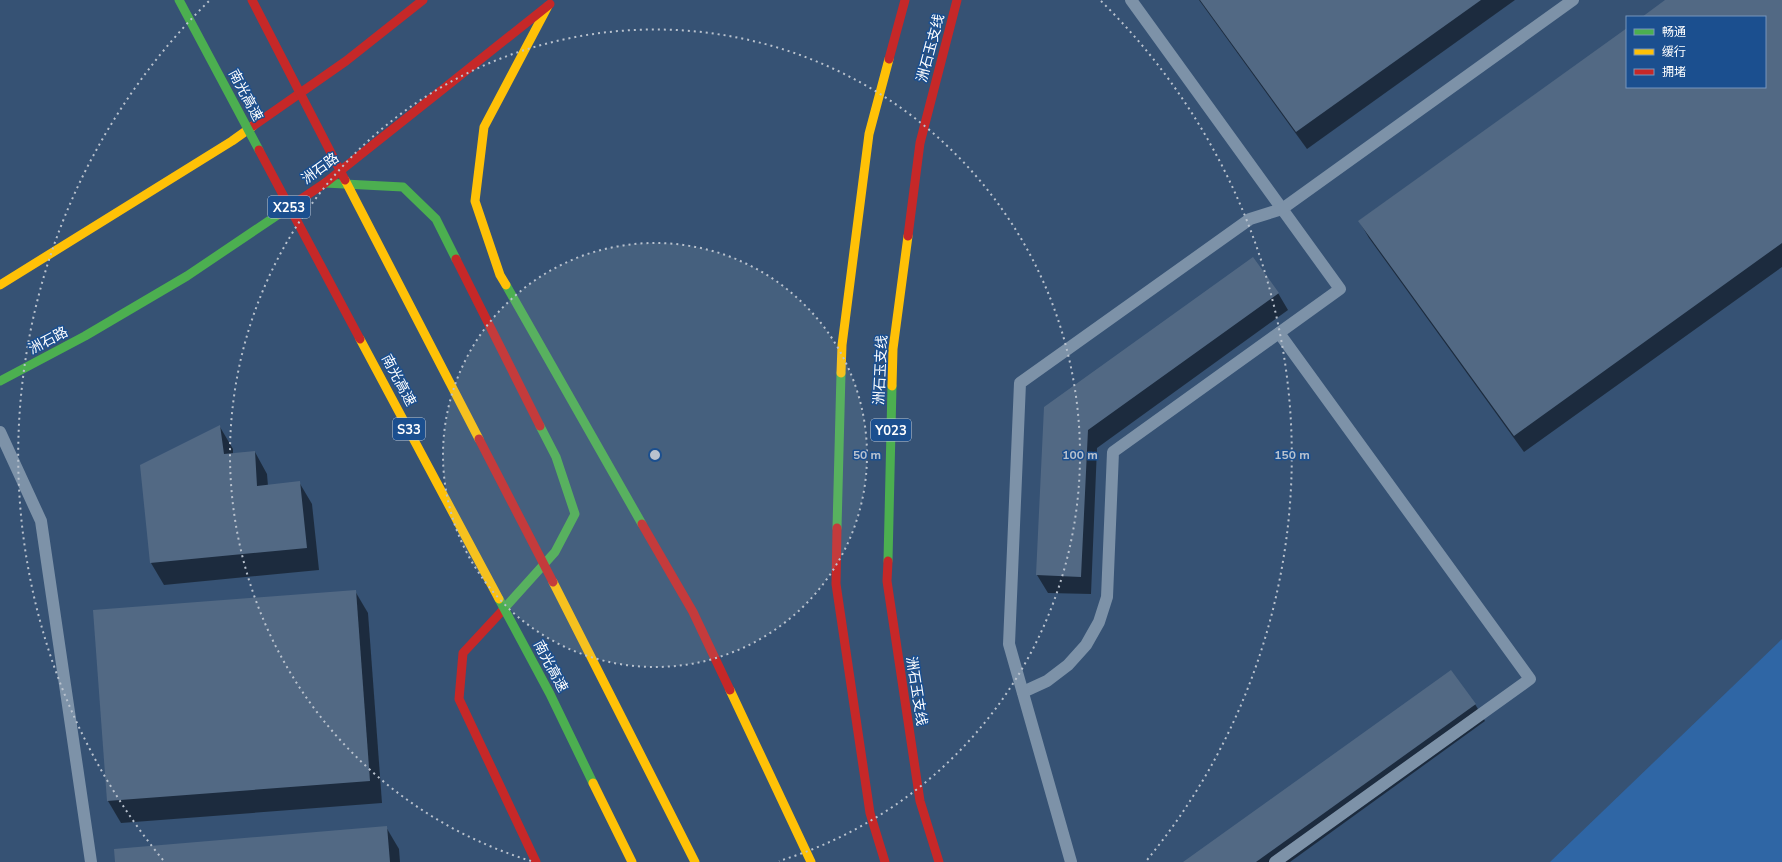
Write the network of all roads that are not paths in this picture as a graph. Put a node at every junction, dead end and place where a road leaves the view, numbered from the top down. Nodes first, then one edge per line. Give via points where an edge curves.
1 (179, 0) edge
2 (252, 0) edge
3 (423, 0) edge
4 (904, 0) edge
5 (957, 0) edge
6 (1131, 0) edge
7 (1573, 0) edge
8 (551, 3) edge
9 (325, 183) junction
10 (1282, 209) junction
11 (0, 285) edge
12 (1279, 333) junction
13 (0, 381) edge
14 (0, 432) edge
15 (1023, 692) junction
16 (91, 862) edge
17 (536, 862) edge
18 (632, 862) edge
19 (695, 862) edge
20 (811, 862) edge
21 (885, 862) edge
22 (938, 862) edge
23 (1071, 862) edge
24 (1275, 862) edge

1 - 18 main road, 南光高速 / S33, bridge via 550,694
2 - 19 main road, bridge
3 - 11 main road via 346,61 232,141
4 - 21 main road via 869,134 842,345 836,584 870,813
5 - 22 main road, 洲石玉支线 / Y023 via 920,143 893,349 887,581 920,801
6 - 10 lane
7 - 10 lane
8 - 9 main road, 洲石路 / X253
8 - 20 main road via 484,127 475,201 500,275 693,612
9 - 13 main road, 洲石路 / X253 via 187,276
9 - 17 main road via 404,187 436,219 556,457 575,514 555,552 463,653 459,699
10 - 12 lane via 1340,289
10 - 15 lane via 1250,219 1020,383 1009,644
12 - 15 lane via 1113,452 1107,597 1099,622 1086,645 1068,665 1047,681
12 - 24 lane via 1530,679
14 - 16 lane via 41,521
15 - 23 lane

